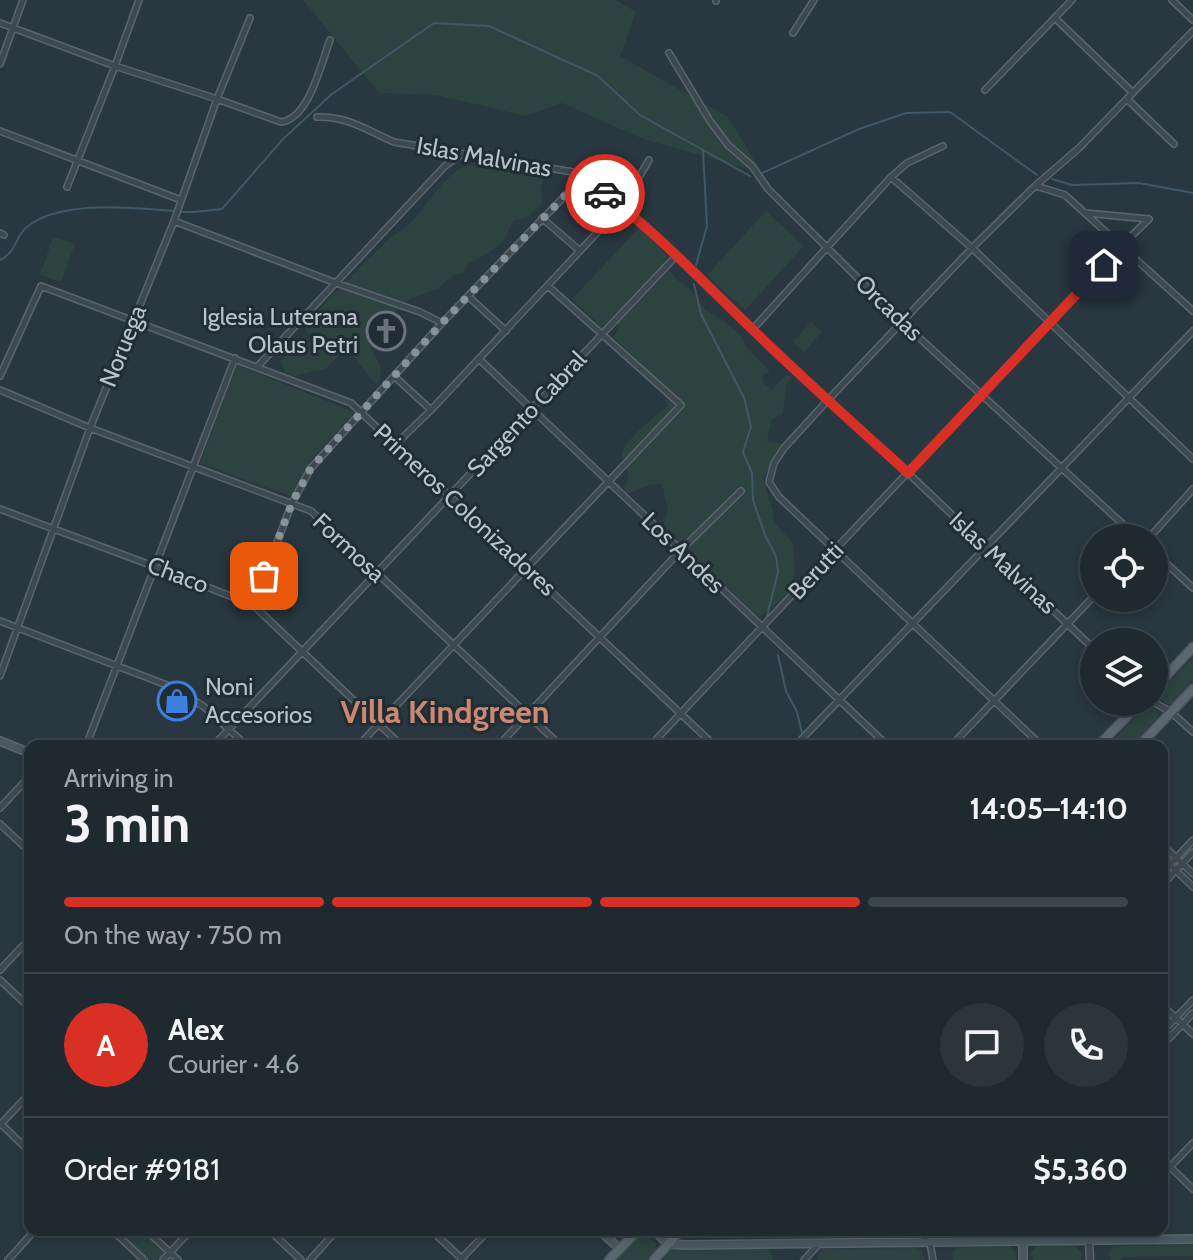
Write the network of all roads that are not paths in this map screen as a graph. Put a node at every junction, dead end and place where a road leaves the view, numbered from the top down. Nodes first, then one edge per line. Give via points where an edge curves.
1 (23, 0) edge
2 (139, 0) edge
3 (814, 0) edge
4 (1072, 0) edge
5 (1172, 0) edge
6 (250, 18) dead end
7 (1055, 18) junction
8 (1193, 20) edge
9 (0, 23) edge
10 (12, 28) junction
11 (1193, 31) edge
12 (793, 33) dead end
13 (330, 40) dead end
14 (669, 53) dead end
15 (0, 64) edge
16 (115, 66) junction
17 (985, 90) dead end
18 (1133, 93) junction
19 (217, 99) junction
20 (1127, 99) junction
21 (317, 117) dead end
22 (0, 131) edge
23 (1174, 144) dead end
24 (943, 146) dead end
25 (463, 154) junction
26 (78, 160) junction
27 (649, 160) dead end
28 (583, 177) junction
29 (891, 177) junction
30 (1035, 186) junction
31 (67, 187) dead end
32 (181, 201) junction
33 (622, 206) junction
34 (1086, 213) junction
35 (542, 218) junction
36 (174, 219) junction
37 (1122, 245) junction
38 (827, 248) junction
39 (972, 248) junction
40 (580, 251) junction
41 (676, 256) junction
42 (336, 283) junction
43 (548, 286) junction
44 (469, 297) junction
45 (1193, 311) edge
46 (134, 321) junction
47 (902, 322) junction
48 (1051, 322) junction
49 (442, 323) junction
50 (752, 330) junction
51 (506, 331) junction
52 (1193, 331) edge
53 (602, 334) junction
54 (235, 358) junction
55 (479, 359) junction
56 (257, 367) junction
57 (0, 376) edge
58 (394, 376) junction
59 (0, 390) edge
60 (982, 395) junction
61 (1128, 398) junction
62 (827, 401) junction
63 (532, 409) junction
64 (431, 410) junction
65 (361, 412) junction
66 (90, 428) junction
67 (395, 445) junction
68 (1193, 459) edge
69 (194, 465) junction
70 (1061, 468) junction
71 (908, 473) junction
72 (608, 482) junction
73 (1193, 489) edge
74 (741, 491) dead end
75 (449, 496) junction
76 (292, 503) junction
77 (0, 509) edge
78 (1123, 524) edge
79 (1162, 524) edge
80 (53, 530) junction
81 (985, 546) junction
82 (681, 550) junction
83 (835, 550) junction
84 (1168, 565) edge
85 (156, 567) junction
86 (526, 568) junction
87 (375, 572) junction
88 (1193, 588) edge
89 (253, 605) junction
90 (1080, 611) edge
91 (0, 621) edge
92 (912, 623) junction
93 (1067, 624) junction
94 (19, 628) junction
95 (762, 628) junction
96 (1080, 636) edge
97 (600, 637) junction
98 (453, 646) junction
99 (1193, 647) edge
100 (302, 652) junction
101 (118, 666) junction
102 (1168, 674) edge
103 (0, 676) edge
104 (1193, 689) edge
105 (839, 700) junction
106 (994, 701) junction
107 (1168, 710) edge
108 (1171, 712) junction
109 (680, 714) junction
110 (527, 715) junction
111 (1127, 716) edge
112 (378, 724) junction
113 (229, 729) junction
114 (1193, 732) edge
115 (88, 740) edge
116 (219, 740) edge
117 (241, 740) edge
118 (363, 740) edge
119 (395, 740) edge
120 (504, 740) edge
121 (554, 740) edge
122 (656, 740) edge
123 (708, 740) edge
124 (801, 740) edge
125 (882, 740) edge
126 (957, 740) edge
127 (1036, 740) edge
128 (1104, 740) edge
129 (1145, 740) edge
130 (0, 741) edge
131 (24, 751) edge
132 (24, 782) edge
133 (0, 808) edge
134 (0, 824) edge
135 (1193, 840) edge
136 (24, 846) edge
137 (1168, 850) edge
138 (1193, 852) edge
139 (1176, 858) junction
140 (1182, 864) junction
141 (1170, 865) joint
142 (1176, 870) junction
143 (1193, 874) edge
144 (1168, 879) edge
145 (1193, 887) edge
146 (24, 944) edge
147 (0, 970) edge
148 (0, 980) edge
149 (1193, 1000) edge
150 (24, 1002) edge
151 (1168, 1011) edge
152 (1193, 1013) edge
153 (1176, 1018) junction
154 (1183, 1024) junction
155 (1168, 1026) edge
156 (1193, 1034) edge
157 (1168, 1040) edge
158 (24, 1099) edge
159 (0, 1124) edge
160 (1193, 1143) edge
161 (24, 1146) edge
162 (1170, 1167) joint
163 (1193, 1189) edge
164 (30, 1236) edge
165 (118, 1236) edge
166 (152, 1236) edge
167 (186, 1236) edge
168 (275, 1236) edge
169 (332, 1236) edge
170 (437, 1236) edge
171 (483, 1236) edge
172 (606, 1236) edge
173 (632, 1236) edge
174 (660, 1236) edge
175 (675, 1236) edge
176 (922, 1236) edge
177 (1084, 1236) edge
178 (1193, 1239) edge
179 (1089, 1241) junction
180 (1023, 1242) junction
181 (930, 1243) junction
182 (668, 1244) junction
183 (818, 1245) junction
184 (620, 1249) junction
185 (170, 1253) junction
186 (8, 1260) edge
187 (144, 1260) edge
188 (163, 1260) edge
189 (178, 1260) edge
190 (301, 1260) edge
191 (310, 1260) edge
192 (461, 1260) edge
193 (609, 1260) edge
194 (654, 1260) edge
195 (804, 1260) edge
196 (933, 1260) edge
197 (1023, 1260) edge
198 (1090, 1260) edge

1 - 10 street
2 - 16 street
3 - 12 street
4 - 7 street
5 - 8 street
6 - 19 street, Noruega
7 - 17 street
7 - 18 street
9 - 10 street
10 - 15 street
10 - 16 street
11 - 18 street
13 - 19 street via 306,103 289,121
14 - 38 street, Orcadas via 728,145
16 - 19 street
16 - 26 street
18 - 20 street
19 - 32 street, Noruega
20 - 23 street
20 - 30 street
21 - 25 street, Islas Malvinas via 350,120 394,142
22 - 26 street
24 - 29 street
25 - 28 street, Islas Malvinas
25 - 42 street via 445,166
26 - 31 street
26 - 32 street
27 - 33 street
28 - 33 street, Islas Malvinas
28 - 35 street
29 - 38 street
29 - 39 street
30 - 34 street via 1065,195
30 - 39 street
32 - 36 street, Noruega
33 - 40 street
33 - 41 street, Islas Malvinas
34 - 37 street
34 - 37 street, Berutti via 1149,219
35 - 40 street
35 - 44 street
36 - 42 street
36 - 46 street, Noruega
37 - 45 street
37 - 48 street, Berutti
38 - 47 street, Orcadas
38 - 50 street
39 - 47 street
39 - 48 street
40 - 43 street
41 - 50 street, Islas Malvinas
41 - 53 street, Sargento Cabral
42 - 49 street
42 - 56 street
43 - 51 street
43 - 53 street
44 - 49 street
44 - 51 street
46 - 54 street, Primeros Colonizadores
46 - 57 street, Primeros Colonizadores via 41,286
46 - 66 street, Noruega
47 - 60 street, Orcadas
47 - 62 street
48 - 60 street, Berutti
48 - 61 street
49 - 58 street
50 - 62 street, Islas Malvinas
51 - 55 street
52 - 61 street
53 - 63 street, Sargento Cabral
53 - 72 street via 681,405
54 - 56 street, Primeros Colonizadores
54 - 69 street
55 - 63 street, Los Andes
55 - 64 street
56 - 65 street, Primeros Colonizadores via 351,403
58 - 64 street
58 - 65 street
59 - 66 street, Formosa
60 - 70 street, Orcadas
60 - 71 street, Berutti
61 - 68 street
61 - 70 street
62 - 71 street, Islas Malvinas
62 - 83 street via 784,448 769,482
63 - 72 street, Los Andes
63 - 75 street, Sargento Cabral
64 - 67 street
65 - 67 street, Primeros Colonizadores
65 - 76 street via 311,468
66 - 69 street, Formosa
66 - 80 street, Noruega
67 - 75 street, Primeros Colonizadores
69 - 76 street, Formosa
69 - 85 street
70 - 78 street, Orcadas
70 - 81 street
71 - 81 street, Islas Malvinas
71 - 83 street, Berutti
72 - 82 street, Los Andes
72 - 86 street
73 - 79 street
74 - 82 street
75 - 86 street, Primeros Colonizadores
75 - 87 street, Sargento Cabral
76 - 87 street, Formosa via 311,511
76 - 89 street
77 - 80 street, Chaco
80 - 85 street, Chaco
80 - 94 street, Noruega
81 - 92 street
81 - 93 street, Islas Malvinas
82 - 95 street, Los Andes
82 - 97 street
83 - 92 street
83 - 95 street, Berutti
84 - 88 street
85 - 89 street, Chaco
85 - 101 street
86 - 97 street, Primeros Colonizadores
86 - 98 street
87 - 98 street, Formosa
87 - 100 street, Sargento Cabral
89 - 100 street, Chaco
90 - 93 street
91 - 94 street
92 - 105 street
92 - 106 street
93 - 96 street, Islas Malvinas
93 - 106 street
94 - 101 street
94 - 103 street, Noruega
95 - 105 street, Los Andes
95 - 109 street, Berutti
97 - 109 street, Primeros Colonizadores
97 - 110 street
98 - 110 street, Formosa
98 - 112 street
99 - 102 main road
100 - 112 street, Chaco
100 - 113 street, Sargento Cabral
101 - 113 street via 172,687
101 - 115 street
104 - 108 main road
105 - 124 street
105 - 125 street, Los Andes
106 - 126 street
106 - 127 street
107 - 108 street
108 - 114 street
108 - 129 main road
109 - 122 street, Berutti
109 - 123 street, Primeros Colonizadores
110 - 120 street
110 - 121 street, Formosa
111 - 128 main road
112 - 118 street
112 - 119 street, Chaco
113 - 116 street, Sargento Cabral
113 - 117 street
130 - 131 main road
132 - 133 street
134 - 136 street
135 - 139 street
137 - 139 street
138 - 140 street
139 - 140 street
139 - 141 street
140 - 142 street
140 - 143 street
141 - 142 street
142 - 144 street
142 - 145 street
146 - 147 street
148 - 150 street
149 - 153 street
151 - 153 street
152 - 154 street
153 - 154 street
153 - 155 street
154 - 156 street
154 - 157 street
158 - 159 street
159 - 161 street
160 - 162 street
162 - 163 street
164 - 186 street
165 - 187 street
166 - 185 street
167 - 185 street
168 - 190 street
169 - 191 street
170 - 192 street
171 - 192 street
172 - 184 main road
173 - 184 main road
174 - 182 main road
175 - 182 main road
176 - 181 street
177 - 179 street
178 - 179 main road
179 - 180 main road
179 - 198 street
180 - 181 main road
180 - 197 main road
181 - 183 main road
181 - 196 street
182 - 183 main road
182 - 194 main road
183 - 195 street
184 - 193 main road
185 - 188 street
185 - 189 street

